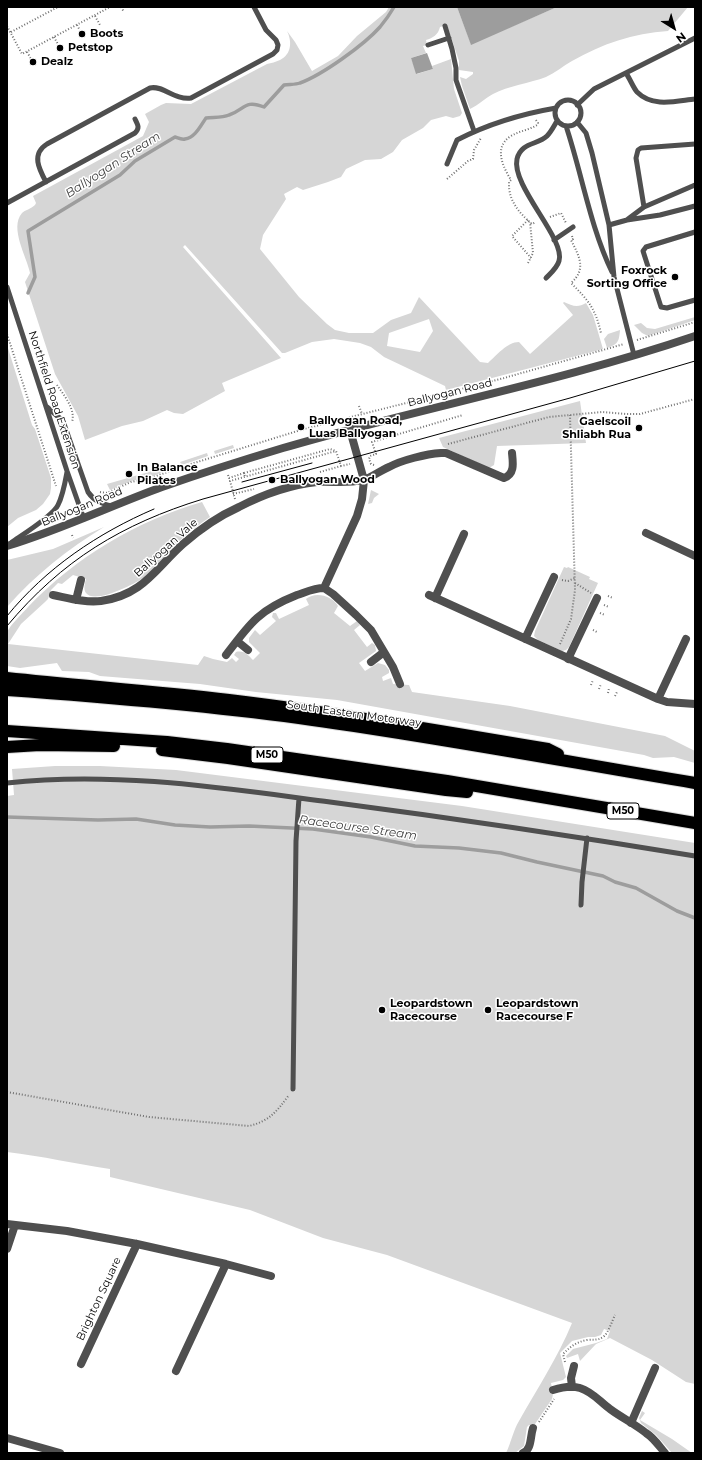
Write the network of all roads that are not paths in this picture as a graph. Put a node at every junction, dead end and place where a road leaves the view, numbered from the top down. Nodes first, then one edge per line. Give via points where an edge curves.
1 (254, 7) edge
2 (445, 26) dead end
3 (449, 38) junction
4 (695, 38) edge
5 (428, 45) dead end
6 (626, 72) junction
7 (695, 98) edge
8 (577, 105) junction
9 (556, 108) junction
10 (135, 119) dead end
11 (557, 121) junction
12 (577, 122) junction
13 (566, 126) junction
14 (474, 131) junction
15 (695, 144) edge
16 (447, 164) dead end
17 (46, 182) junction
18 (695, 185) edge
19 (7, 203) edge
20 (695, 206) edge
21 (644, 207) junction
22 (627, 220) junction
23 (609, 225) junction
24 (573, 227) dead end
25 (695, 232) edge
26 (554, 240) junction
27 (614, 277) junction
28 (546, 278) dead end
29 (7, 287) edge
30 (695, 300) edge
31 (695, 336) edge
32 (634, 355) junction
33 (46, 406) junction
34 (350, 430) junction
35 (512, 453) dead end
36 (67, 471) junction
37 (364, 480) junction
38 (114, 506) junction
39 (84, 519) junction
40 (646, 533) dead end
41 (464, 534) dead end
42 (7, 546) edge
43 (695, 556) edge
44 (554, 577) dead end
45 (81, 580) dead end
46 (324, 588) junction
47 (53, 595) dead end
48 (597, 598) dead end
49 (76, 600) junction
50 (525, 639) junction
51 (686, 639) dead end
52 (237, 641) junction
53 (248, 650) dead end
54 (384, 652) junction
55 (226, 655) dead end
56 (568, 659) junction
57 (371, 662) dead end
58 (7, 678) edge
59 (400, 684) dead end
60 (7, 690) edge
61 (658, 699) junction
62 (695, 704) edge
63 (7, 731) edge
64 (7, 747) edge
65 (576, 762) junction
66 (7, 782) edge
67 (695, 782) edge
68 (526, 795) junction
69 (299, 798) junction
70 (695, 823) edge
71 (587, 838) junction
72 (695, 856) edge
73 (581, 905) dead end
74 (293, 1089) road end
75 (11, 1224) edge
76 (137, 1244) junction
77 (7, 1249) edge
78 (226, 1264) junction
79 (271, 1276) dead end
80 (80, 1364) dead end
81 (574, 1366) dead end
82 (655, 1368) dead end
83 (176, 1371) dead end
84 (571, 1382) junction
85 (556, 1389) road end
86 (631, 1423) junction
87 (533, 1428) road end
88 (8, 1441) edge
89 (526, 1452) edge
90 (59, 1453) edge
91 (665, 1453) edge

1 - 17 lane via 266,30 276,40 277,50 273,54 191,98 183,99 159,88 150,88 47,144 40,149 37,159 37,165
2 - 3 lane
3 - 5 lane
3 - 14 lane via 458,88
4 - 6 lane
6 - 7 lane via 636,91 648,100 658,103
6 - 8 lane via 594,89
8 - 9 lane via 566,101
8 - 12 lane via 580,112
9 - 11 lane
9 - 14 lane via 507,119
10 - 17 lane via 138,126 135,133
11 - 13 lane
11 - 26 lane via 546,137 522,149 517,160 520,178
12 - 13 lane
12 - 23 lane via 586,133
13 - 27 lane via 602,252
14 - 16 lane via 457,140
15 - 21 lane via 638,150 636,158
17 - 19 lane
18 - 21 lane
20 - 22 lane
21 - 22 lane
22 - 23 lane
23 - 27 lane
24 - 26 lane
25 - 30 lane via 646,246 643,251 661,307 667,308
26 - 28 lane via 560,260
27 - 32 lane
29 - 33 lane, Northfield Road Extension
31 - 32 street, Ballyogan Road
32 - 34 street, Ballyogan Road
33 - 36 lane, Northfield Road Extension
33 - 38 lane via 63,421 88,492 102,504
34 - 37 street
34 - 38 street, Ballyogan Road via 205,473
35 - 37 street via 512,472 504,478 441,453 395,464
36 - 39 lane, Northfield Road Extension
36 - 42 lane via 58,506
37 - 46 street via 357,516
37 - 49 street, Ballyogan Vale via 346,483 316,482 250,501 227,512 194,534 139,587 120,596 100,601
38 - 39 street, Ballyogan Road
39 - 42 street, Ballyogan Road
40 - 43 street
41 - 50 street via 432,597
44 - 50 street
45 - 49 street
46 - 52 street via 314,589 267,609 252,621
46 - 54 street via 364,622
47 - 49 street, Ballyogan Vale
48 - 56 street
50 - 56 street
51 - 61 street
52 - 53 street
52 - 55 street
54 - 57 street
54 - 59 street
56 - 61 street
58 - 65 highway via 228,700 341,715 548,749
60 - 65 highway, South Eastern Motorway via 132,699 297,718
61 - 62 street
63 - 68 highway, M50 via 167,742 227,749 351,766
64 - 68 highway via 98,745 148,748 446,790
65 - 67 highway, South Eastern Motorway
66 - 69 lane via 121,779 168,782
68 - 70 highway, M50
69 - 71 lane
69 - 74 lane via 296,841
71 - 72 lane
71 - 73 lane
75 - 76 street, Brighton Square via 68,1231
75 - 77 street
76 - 78 street, Brighton Square
76 - 80 street, Brighton Square
78 - 79 street, Brighton Square
78 - 83 street
81 - 84 street
82 - 86 street
84 - 85 street
84 - 86 street
86 - 91 street via 649,1435
87 - 89 street via 530,1434 530,1447
88 - 90 street

